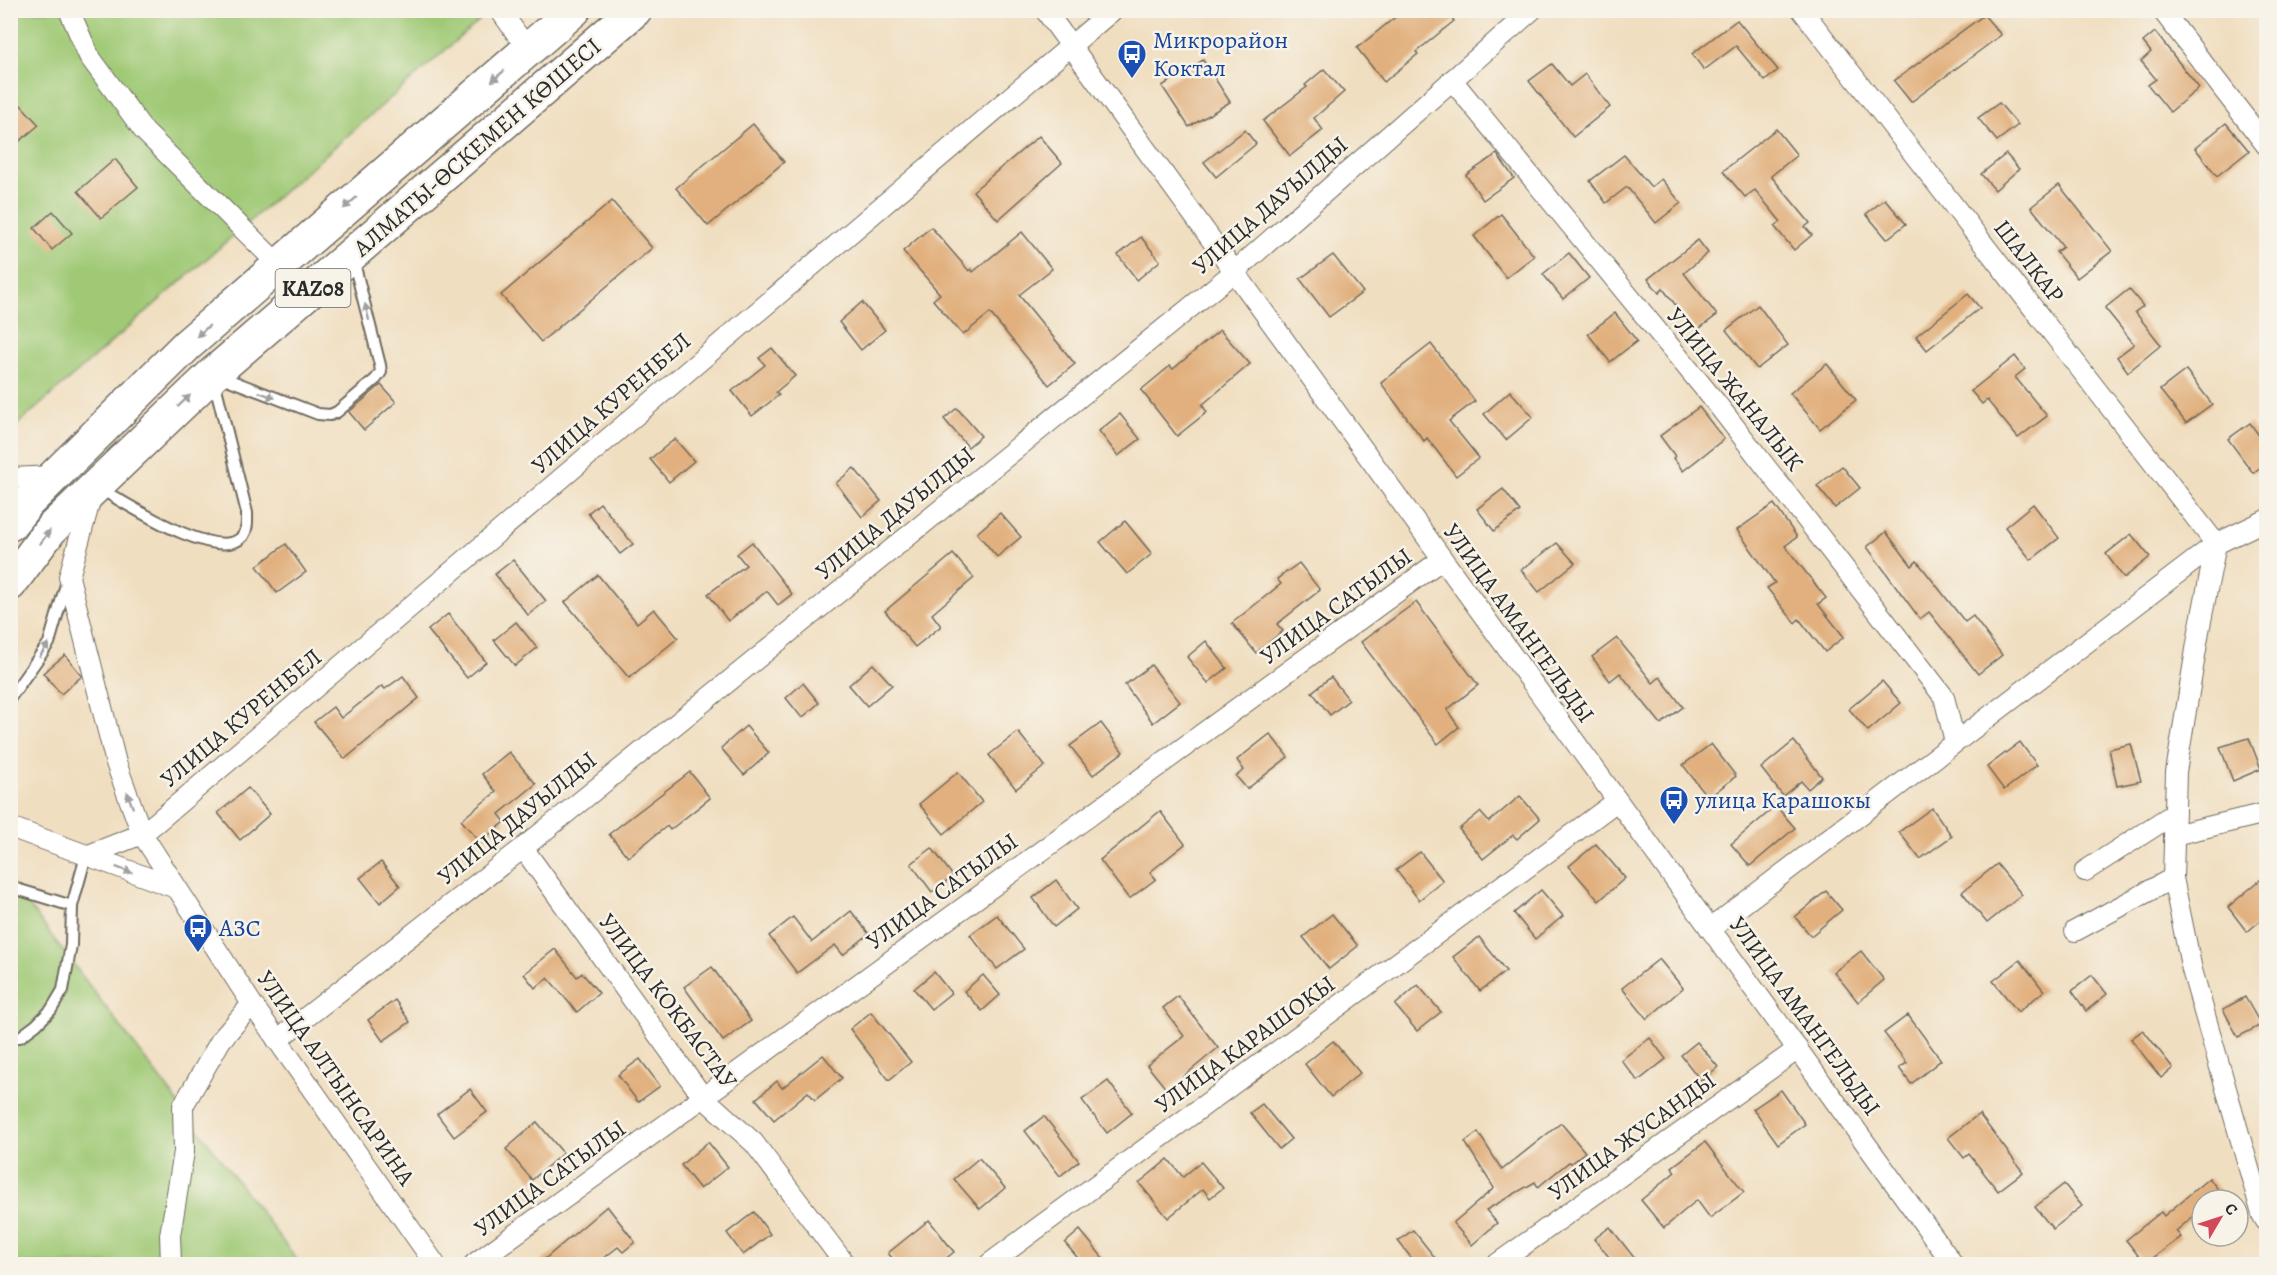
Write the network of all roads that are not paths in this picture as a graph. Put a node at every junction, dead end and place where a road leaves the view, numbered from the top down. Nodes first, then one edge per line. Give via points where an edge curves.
1 (69, 10) edge
2 (500, 10) edge
3 (574, 10) edge
4 (635, 10) edge
5 (1045, 10) edge
6 (1532, 10) edge
7 (1802, 10) edge
8 (2162, 10) edge
9 (1108, 12) edge
10 (1071, 46) junction
11 (528, 50) junction
12 (1452, 81) junction
13 (438, 128) junction
14 (2266, 145) edge
15 (463, 158) junction
16 (352, 254) junction
17 (279, 265) junction
18 (1234, 272) junction
19 (213, 374) junction
20 (55, 476) junction
21 (10, 478) edge
22 (94, 486) junction
23 (2266, 520) edge
24 (10, 524) edge
25 (2216, 544) junction
26 (1442, 560) junction
27 (69, 577) junction
28 (10, 584) edge
29 (10, 698) edge
30 (1955, 742) junction
31 (1617, 801) junction
32 (2175, 813) junction
33 (2266, 813) edge
34 (10, 827) edge
35 (142, 834) junction
36 (2174, 834) junction
37 (523, 848) junction
38 (86, 856) junction
39 (2085, 871) dead end
40 (2173, 878) junction
41 (10, 887) edge
42 (176, 888) junction
43 (72, 906) junction
44 (1710, 929) junction
45 (2075, 931) dead end
46 (252, 1004) junction
47 (10, 1037) edge
48 (277, 1040) junction
49 (1798, 1050) junction
50 (703, 1097) junction
51 (2266, 1221) edge
52 (171, 1264) edge
53 (435, 1264) edge
54 (474, 1264) edge
55 (845, 1264) edge
56 (989, 1264) edge
57 (1497, 1264) edge
58 (1953, 1264) edge

1 - 17 street via 89,56 144,131
2 - 11 street
3 - 11 highway, АЛМАТЫ-ӨСКЕМЕН КӨШЕСІ / KAZ08
4 - 15 highway, АЛМАТЫ-ӨСКЕМЕН КӨШЕСІ / KAZ08
5 - 10 street, УЛИЦА АМАНГЕЛЬДЫ
6 - 12 street, УЛИЦА ДАУЫЛДЫ
7 - 25 street, ШАЛКАР
8 - 14 street
9 - 10 street, УЛИЦА КУРЕНБЕЛ
10 - 18 street, УЛИЦА АМАНГЕЛЬДЫ
10 - 35 street, УЛИЦА КУРЕНБЕЛ
11 -> 13 highway, АЛМАТЫ-ӨСКЕМЕН КӨШЕСІ / KAZ08
12 - 18 street, УЛИЦА ДАУЫЛДЫ
12 - 30 street, УЛИЦА ЖАНАЛЫК via 1717,404 1944,697
13 - 15 highway
13 -> 17 highway, АЛМАТЫ-ӨСКЕМЕН КӨШЕСІ / KAZ08
15 - 16 highway, АЛМАТЫ-ӨСКЕМЕН КӨШЕСІ / KAZ08
16 - 19 highway, АЛМАТЫ-ӨСКЕМЕН КӨШЕСІ / KAZ08
19 -> 16 lane via 318,414 330,415 376,379 380,365
17 -> 20 highway, АЛМАТЫ-ӨСКЕМЕН КӨШЕСІ / KAZ08 via 187,345
18 - 26 street, УЛИЦА АМАНГЕЛЬДЫ
18 - 37 street, УЛИЦА ДАУЫЛДЫ
22 -> 19 highway, АЛМАТЫ-ӨСКЕМЕН КӨШЕСІ / KAZ08
19 - 22 lane via 247,513 243,536 223,544 187,536
20 - 21 street
20 - 24 highway, АЛМАТЫ-ӨСКЕМЕН КӨШЕСІ / KAZ08
22 - 27 street
28 -> 22 highway, АЛМАТЫ-ӨСКЕМЕН КӨШЕСІ / KAZ08 via 51,529
23 - 25 street
25 - 30 street
25 - 32 street via 2178,760
26 - 31 street, УЛИЦА АМАНГЕЛЬДЫ
26 - 50 street, УЛИЦА САТЫЛЫ
29 -> 27 lane via 49,643
35 -> 27 street, УЛИЦА АЛТЫНСАРИНА via 116,763
30 - 44 street
31 - 44 street, УЛИЦА АМАНГЕЛЬДЫ
31 - 56 street, УЛИЦА КАРАШОКЫ
32 - 36 street
32 - 39 street
33 - 36 street
34 - 38 street
35 - 38 street, УЛИЦА КУРЕНБЕЛ
35 - 42 street, УЛИЦА АЛТЫНСАРИНА
36 - 40 street
37 - 48 street, УЛИЦА ДАУЫЛДЫ
37 - 50 street, УЛИЦА КОКБАСТАУ
38 -> 42 street
38 - 43 lane
40 - 45 street
40 - 51 street via 2192,970
41 - 43 lane
42 - 46 street, УЛИЦА АЛТЫНСАРИНА
43 - 47 lane via 71,945 63,990 36,1025 20,1036
44 - 49 street, УЛИЦА АМАНГЕЛЬДЫ
46 - 48 street, УЛИЦА АЛТЫНСАРИНА
46 - 52 street via 221,1040 183,1106 184,1152 170,1235
48 - 53 street, УЛИЦА АЛТЫНСАРИНА
49 - 57 street, УЛИЦА ЖУСАНДЫ
49 - 58 street, УЛИЦА АМАНГЕЛЬДЫ
50 - 54 street, УЛИЦА САТЫЛЫ
50 - 55 street, УЛИЦА КОКБАСТАУ via 754,1143

